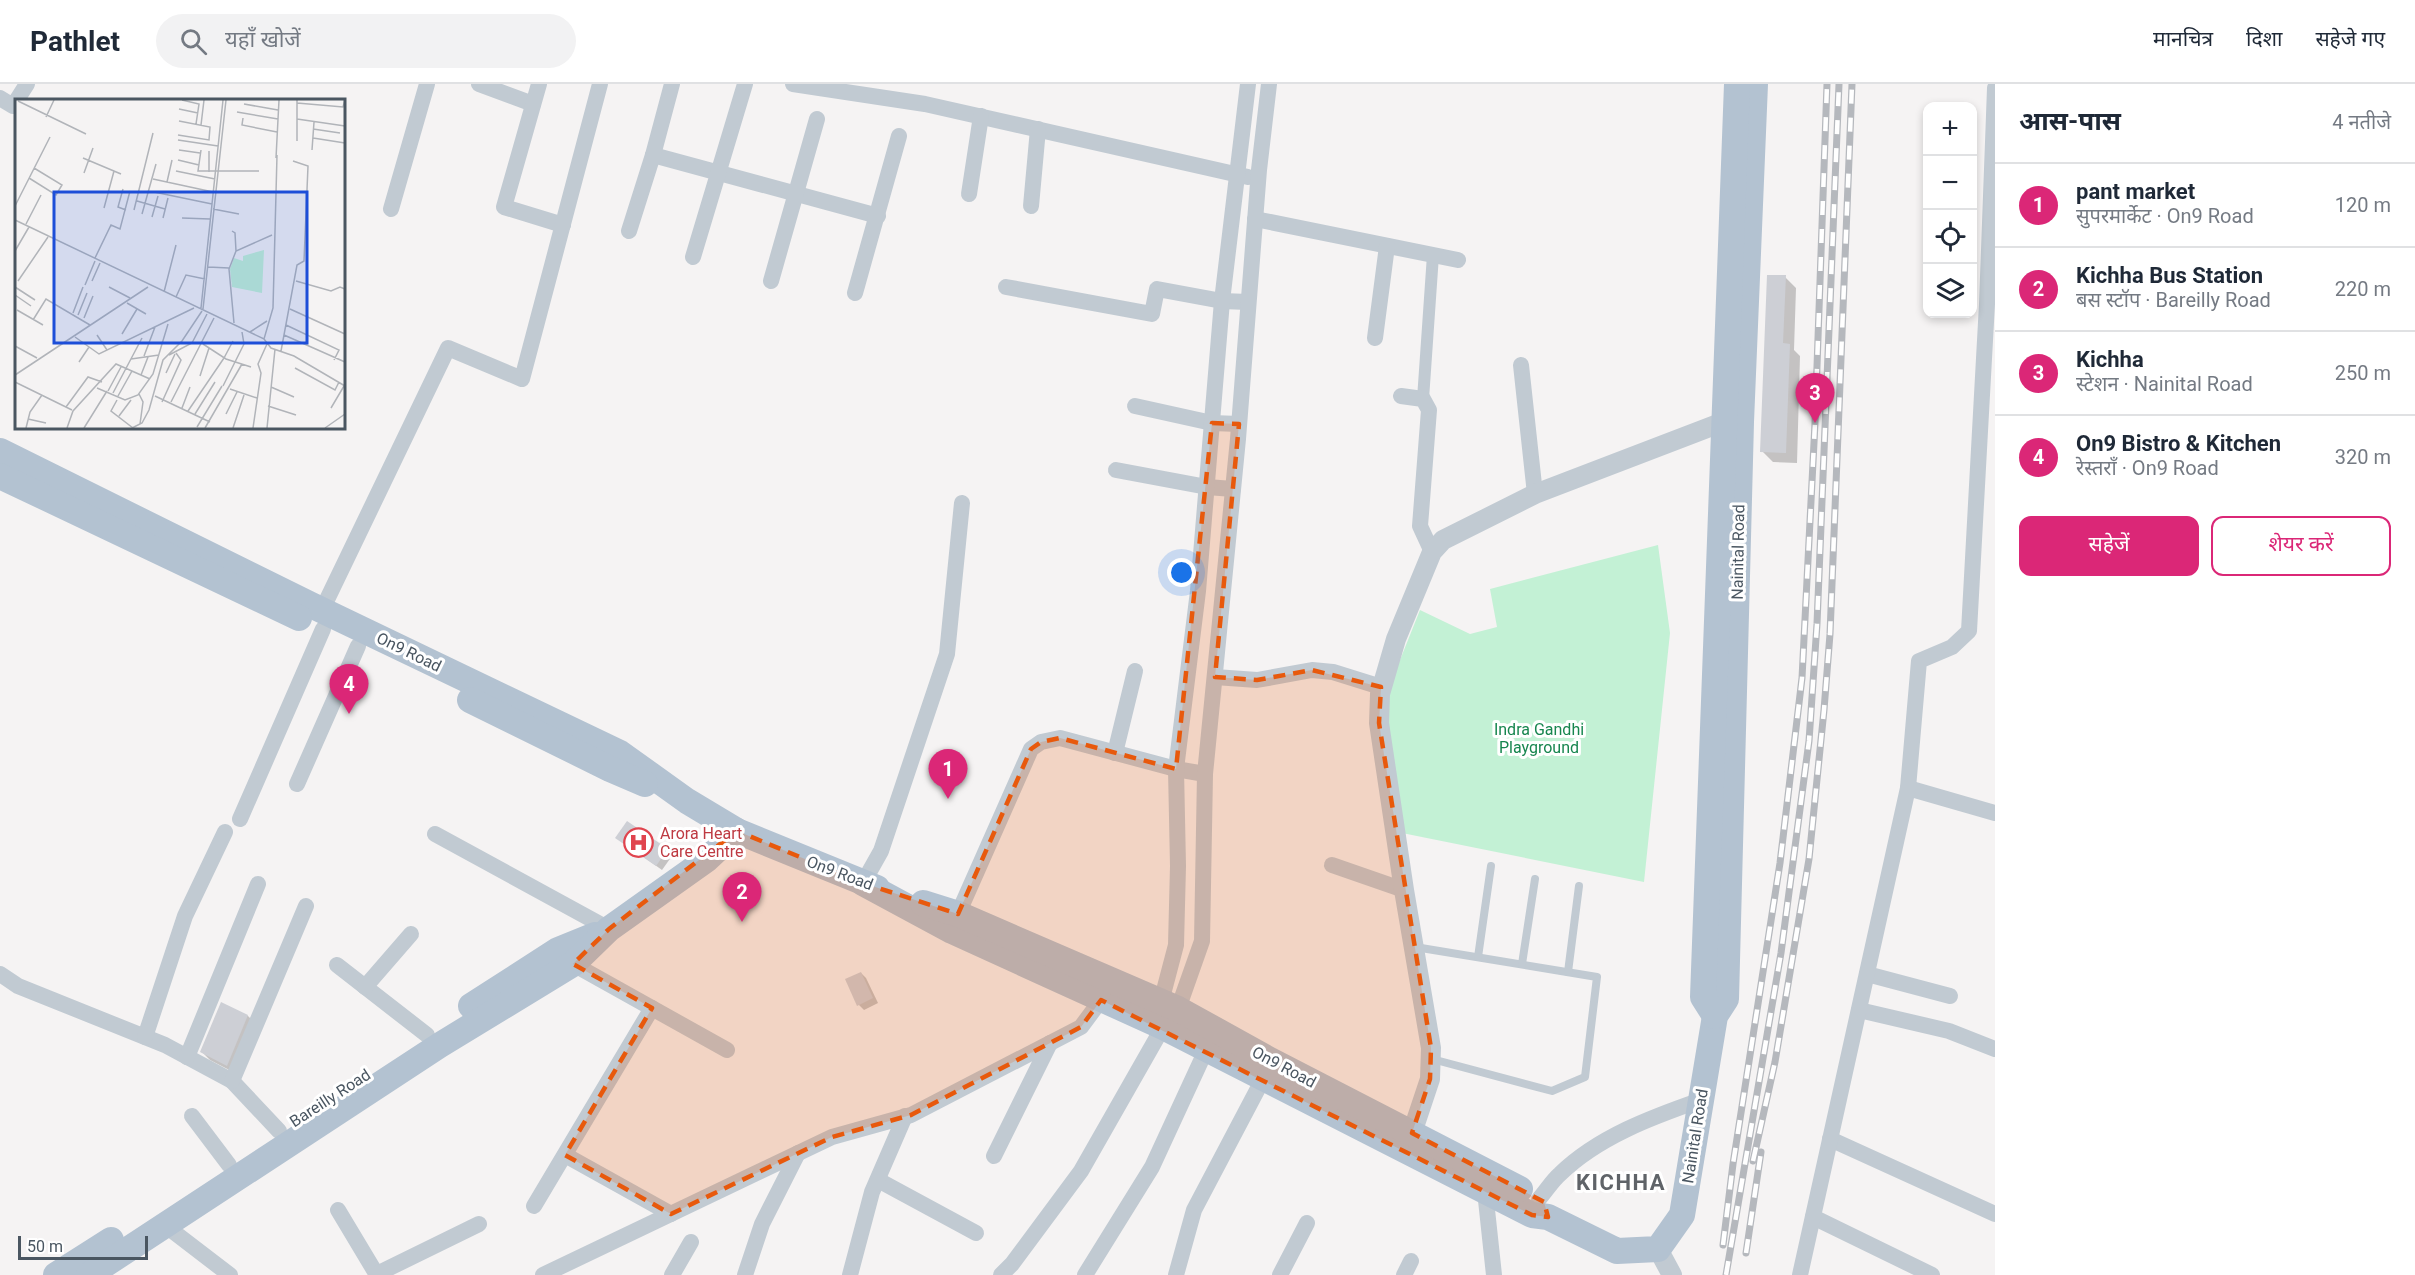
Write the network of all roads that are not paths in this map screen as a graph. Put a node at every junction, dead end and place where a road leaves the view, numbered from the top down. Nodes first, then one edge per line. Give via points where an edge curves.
1 (27, 84) edge
2 (427, 84) edge
3 (479, 84) edge
4 (539, 84) edge
5 (600, 84) edge
6 (672, 84) edge
7 (745, 84) edge
8 (793, 84) edge
9 (1737, 84) edge
10 (1755, 84) edge
11 (1243, 85) edge
12 (1269, 86) edge
13 (1995, 88) edge
14 (0, 98) edge
15 (17, 99) edge
16 (15, 103) edge
17 (533, 104) junction
18 (981, 116) junction
19 (816, 119) dead end
20 (1038, 129) junction
21 (899, 136) dead end
22 (653, 154) junction
23 (718, 172) junction
24 (1237, 175) junction
25 (1258, 178) junction
26 (795, 194) junction
27 (969, 194) dead end
28 (1031, 206) dead end
29 (391, 209) dead end
30 (878, 216) junction
31 (1255, 219) junction
32 (562, 225) junction
33 (629, 231) dead end
34 (1387, 246) junction
35 (1433, 255) junction
36 (693, 257) dead end
37 (1458, 260) dead end
38 (771, 281) dead end
39 (1006, 286) dead end
40 (855, 293) dead end
41 (1222, 301) junction
42 (1248, 302) junction
43 (1375, 338) dead end
44 (1521, 364) dead end
45 (1401, 396) dead end
46 (1423, 399) junction
47 (1135, 406) dead end
48 (1723, 422) junction
49 (1212, 423) junction
50 (1239, 424) junction
51 (0, 451) edge
52 (1116, 470) dead end
53 (0, 476) edge
54 (1207, 487) junction
55 (1233, 489) junction
56 (1535, 494) junction
57 (962, 503) dead end
58 (1432, 552) junction
59 (322, 620) junction
60 (358, 646) junction
61 (1135, 671) dead end
62 (1215, 676) junction
63 (1381, 687) junction
64 (1115, 753) junction
65 (1176, 769) junction
66 (1205, 774) junction
67 (297, 784) dead end
68 (1908, 788) junction
69 (687, 801) junction
70 (1995, 813) edge
71 (240, 819) dead end
72 (737, 831) junction
73 (225, 832) dead end
74 (435, 834) dead end
75 (1332, 865) dead end
76 (1491, 866) dead end
77 (1535, 879) dead end
78 (863, 883) junction
79 (258, 884) dead end
80 (1579, 886) dead end
81 (1404, 890) junction
82 (306, 906) dead end
83 (958, 914) junction
84 (609, 929) junction
85 (411, 934) dead end
86 (1414, 947) junction
87 (1478, 957) junction
88 (573, 964) junction
89 (1522, 964) junction
90 (337, 965) dead end
91 (1568, 972) junction
92 (0, 974) edge
93 (1867, 974) junction
94 (365, 987) junction
95 (1950, 996) dead end
96 (1101, 1000) junction
97 (652, 1008) junction
98 (1859, 1010) junction
99 (1167, 1013) junction
100 (1715, 1016) junction
101 (427, 1035) junction
102 (145, 1037) junction
103 (1050, 1043) junction
104 (1995, 1049) edge
105 (727, 1050) dead end
106 (1206, 1050) junction
107 (187, 1057) junction
108 (1431, 1059) junction
109 (1263, 1079) junction
110 (232, 1081) junction
111 (1701, 1100) junction
112 (192, 1116) dead end
113 (906, 1116) junction
114 (279, 1131) junction
115 (1412, 1133) junction
116 (1830, 1138) junction
117 (798, 1153) junction
118 (565, 1155) junction
119 (994, 1156) dead end
120 (229, 1165) junction
121 (878, 1180) junction
122 (1485, 1191) junction
123 (534, 1206) dead end
124 (1544, 1208) junction
125 (338, 1210) dead end
126 (671, 1214) junction
127 (1995, 1214) edge
128 (1813, 1217) junction
129 (1307, 1223) dead end
130 (479, 1224) dead end
131 (165, 1226) junction
132 (976, 1233) dead end
133 (691, 1242) dead end
134 (1658, 1249) junction
135 (56, 1275) edge
136 (89, 1275) edge
137 (230, 1275) edge
138 (377, 1275) edge
139 (543, 1275) edge
140 (672, 1275) edge
141 (745, 1275) edge
142 (850, 1275) edge
143 (1001, 1275) edge
144 (1085, 1275) edge
145 (1176, 1275) edge
146 (1280, 1275) edge
147 (1494, 1275) edge
148 (1672, 1275) edge
149 (1800, 1275) edge
150 (1932, 1275) edge

1 - 15 street
2 - 29 street
3 - 17 street
4 - 17 street
5 - 32 street
6 - 22 street
7 - 23 street
8 - 18 street
9 - 48 main road, Nainital Road
10 - 100 main road, Nainital Road via 1741,422 1726,999
11 - 12 street
11 - 24 street
12 - 25 street
13 - 68 street via 1969,631 1952,647 1919,661
14 - 16 street via 13,106
17 - 32 street via 504,207
18 - 20 street
18 - 27 street
19 - 26 street
20 - 24 street
20 - 28 street
21 - 30 street
22 - 23 street
22 - 33 street
23 - 26 street
23 - 36 street
24 - 25 street
24 - 41 street
25 - 31 street
26 - 30 street
26 - 38 street
30 - 40 street
31 - 34 street
31 - 42 street
32 - 59 street via 522,379 448,348
34 - 35 street
34 - 43 street
35 - 37 street
35 - 46 street
39 - 41 street via 1152,314 1157,289
41 - 42 street
41 - 49 street
42 - 50 street
44 - 56 street
45 - 46 street
46 - 58 street via 1429,410 1420,526
47 - 49 street
48 - 56 street
48 - 100 main road, Nainital Road via 1703,997
49 - 50 street
49 - 54 street
50 - 55 street
51 - 59 main road, On9 Road
52 - 54 street
53 - 59 main road
54 - 55 street
54 - 65 street
55 - 62 street
56 - 58 street via 1443,540
57 - 78 street via 947,654 881,851
58 - 63 street
59 - 60 main road
59 - 69 main road, On9 Road via 620,753
59 - 71 street
60 - 67 street
60 - 69 main road via 610,769
61 - 64 street
62 - 63 street via 1257,680 1312,670 1333,672
62 - 66 street
63 - 81 street via 1379,723
64 - 65 street
64 - 83 street via 1060,738 1030,749
65 - 66 street
65 - 99 street via 1176,945
66 - 99 street via 1202,941
68 - 70 street
68 - 93 street
69 - 72 main road, On9 Road
72 - 78 main road, On9 Road
72 - 84 main road, Bareilly Road via 706,860
73 - 102 street via 185,916
74 - 84 street
75 - 81 street
76 - 87 lane
77 - 89 lane
78 - 83 main road, On9 Road
78 - 96 main road via 952,931
79 - 107 street
80 - 91 lane
81 - 86 street
82 - 110 street
83 - 99 main road, On9 Road
84 - 88 main road, Bareilly Road
84 - 101 main road, Bareilly Road via 558,950
85 - 94 street
86 - 87 lane
86 - 108 street
87 - 89 lane
88 - 97 street
88 - 131 main road, Bareilly Road via 440,1045
89 - 91 lane
90 - 94 street
91 - 108 lane via 1598,977 1585,1077 1552,1091
92 - 102 street via 18,986
93 - 95 street
93 - 98 street
94 - 101 street
96 - 99 main road
96 - 103 street via 1081,1027
97 - 105 street
97 - 118 street
98 - 104 street via 1948,1031
98 - 116 street
99 - 106 main road
99 - 115 main road, On9 Road
99 - 143 street via 1081,1172
100 - 111 main road, Nainital Road
101 - 114 main road, Bareilly Road
102 - 107 street
103 - 113 street
103 - 119 street
106 - 109 main road
106 - 144 street via 1152,1167
107 - 110 street
108 - 115 street via 1430,1079
109 - 122 main road
109 - 145 street via 1194,1210
110 - 114 street
111 - 124 street via 1603,1141 1559,1174
111 - 134 main road, Nainital Road via 1682,1215
112 - 120 street
113 - 117 street via 832,1137
113 - 121 street
114 - 120 main road, Bareilly Road
115 - 124 main road, On9 Road
116 - 127 street
116 - 128 street
117 - 126 street
117 - 141 street via 762,1224
118 - 123 street
118 - 126 street
120 - 135 main road, Bareilly Road
121 - 132 street
121 - 142 street
122 - 124 main road via 1532,1215
122 - 147 street
124 - 134 main road, On9 Road via 1617,1251
125 - 138 street
126 - 139 street
128 - 149 street
128 - 150 street
129 - 146 street
130 - 138 street
131 - 136 main road, Bareilly Road
131 - 137 street
133 - 140 street
134 - 148 street

